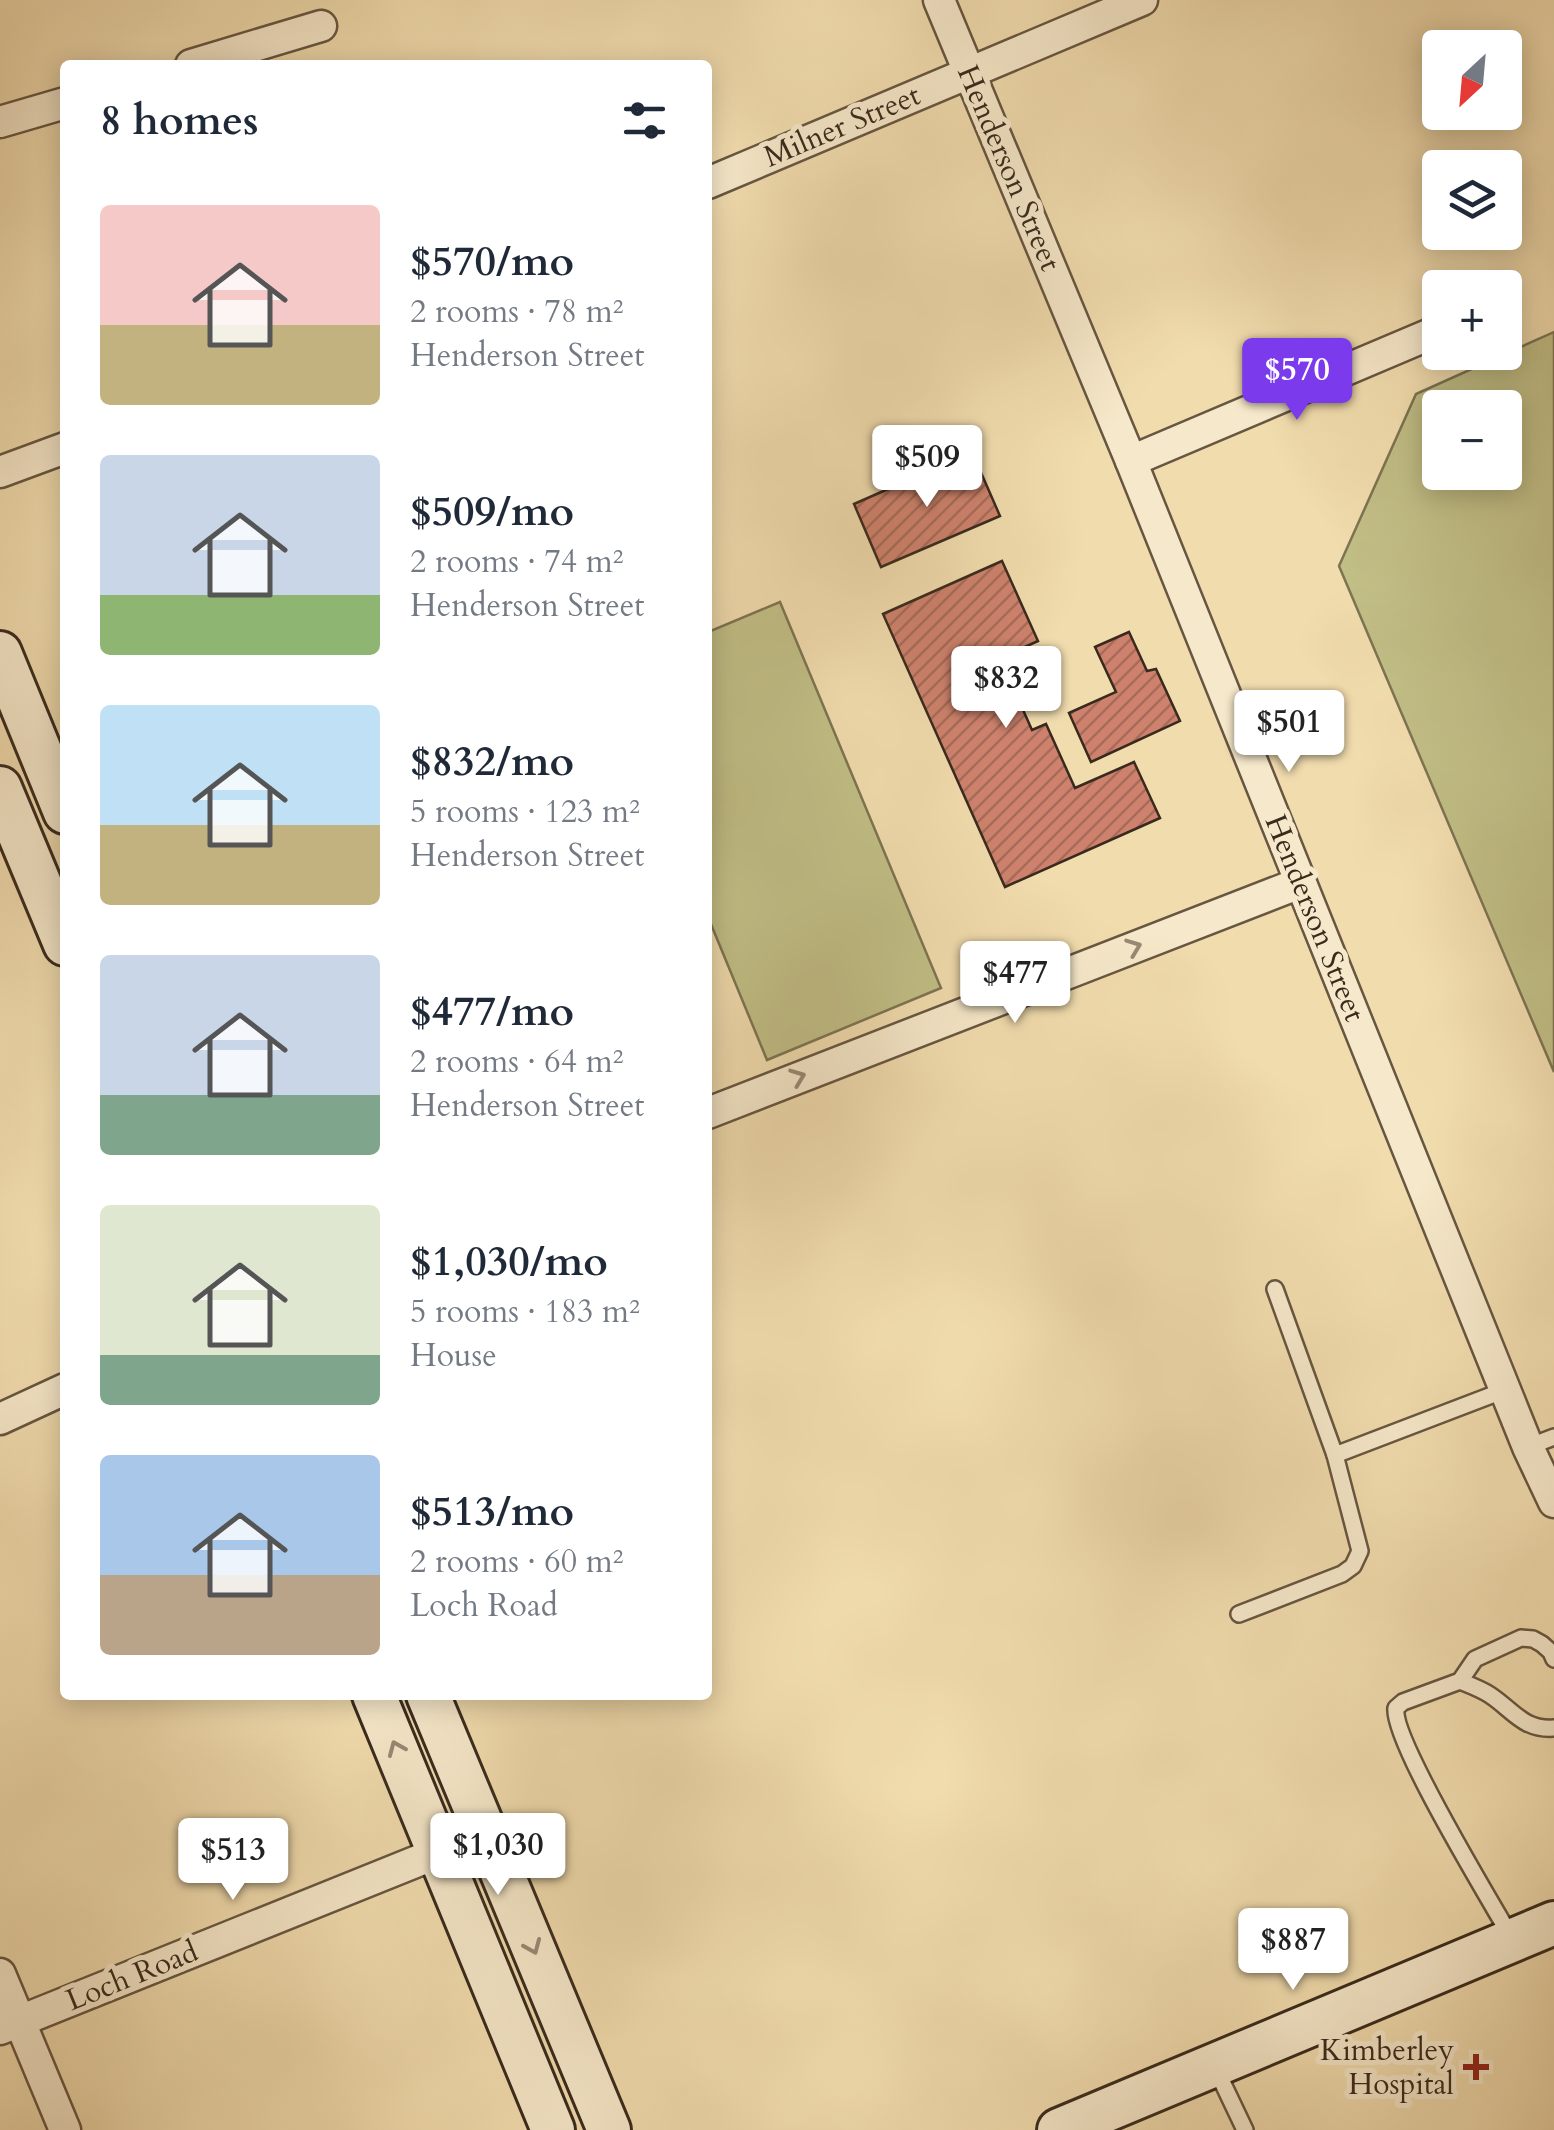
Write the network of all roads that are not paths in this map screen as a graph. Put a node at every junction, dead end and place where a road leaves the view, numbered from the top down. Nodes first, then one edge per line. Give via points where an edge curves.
1 (939, 0) edge
2 (1142, 0) edge
3 (322, 26) dead end
4 (208, 60) edge
5 (969, 72) junction
6 (60, 104) edge
7 (0, 122) edge
8 (712, 181) edge
9 (1422, 338) edge
10 (60, 450) edge
11 (1131, 461) junction
12 (0, 472) edge
13 (0, 653) edge
14 (0, 788) edge
15 (60, 800) edge
16 (1300, 883) junction
17 (60, 932) edge
18 (712, 1111) edge
19 (1274, 1288) dead end
20 (1504, 1390) junction
21 (60, 1391) edge
22 (0, 1419) edge
23 (1541, 1442) edge
24 (1335, 1456) junction
25 (1554, 1502) edge
26 (1238, 1614) dead end
27 (1554, 1659) edge
28 (1460, 1680) junction
29 (376, 1700) edge
30 (430, 1700) edge
31 (1554, 1728) edge
32 (487, 1836) junction
33 (440, 1852) junction
34 (1554, 1924) edge
35 (1513, 1940) junction
36 (0, 1974) edge
37 (10, 2025) edge
38 (1215, 2066) junction
39 (65, 2130) edge
40 (553, 2130) edge
41 (609, 2130) edge
42 (1059, 2130) edge
43 (1245, 2130) edge

1 - 5 street, Henderson Street
2 - 5 street, Milner Street
3 - 4 street
5 - 8 street, Milner Street
5 - 11 street, Henderson Street
6 - 7 street
9 - 11 street
10 - 12 street
11 - 16 street, Henderson Street
13 - 15 street
14 - 17 street
18 -> 16 street
16 - 20 street, Henderson Street
19 - 24 lane
20 - 23 street, Henderson Street
20 - 24 lane
21 - 22 street
23 - 25 street, Henderson Street
24 - 26 lane via 1358,1559 1342,1574
27 - 28 lane via 1542,1644 1522,1638 1475,1659
28 - 31 lane via 1528,1725
28 - 35 lane via 1403,1702 1395,1716 1406,1750
33 -> 29 street
30 - 32 street
32 - 33 street, Loch Road
32 -> 41 street
33 - 37 street, Loch Road
33 - 40 street
34 - 35 street
35 - 38 street
36 - 37 street
37 - 39 street
38 - 42 street
38 - 43 lane

